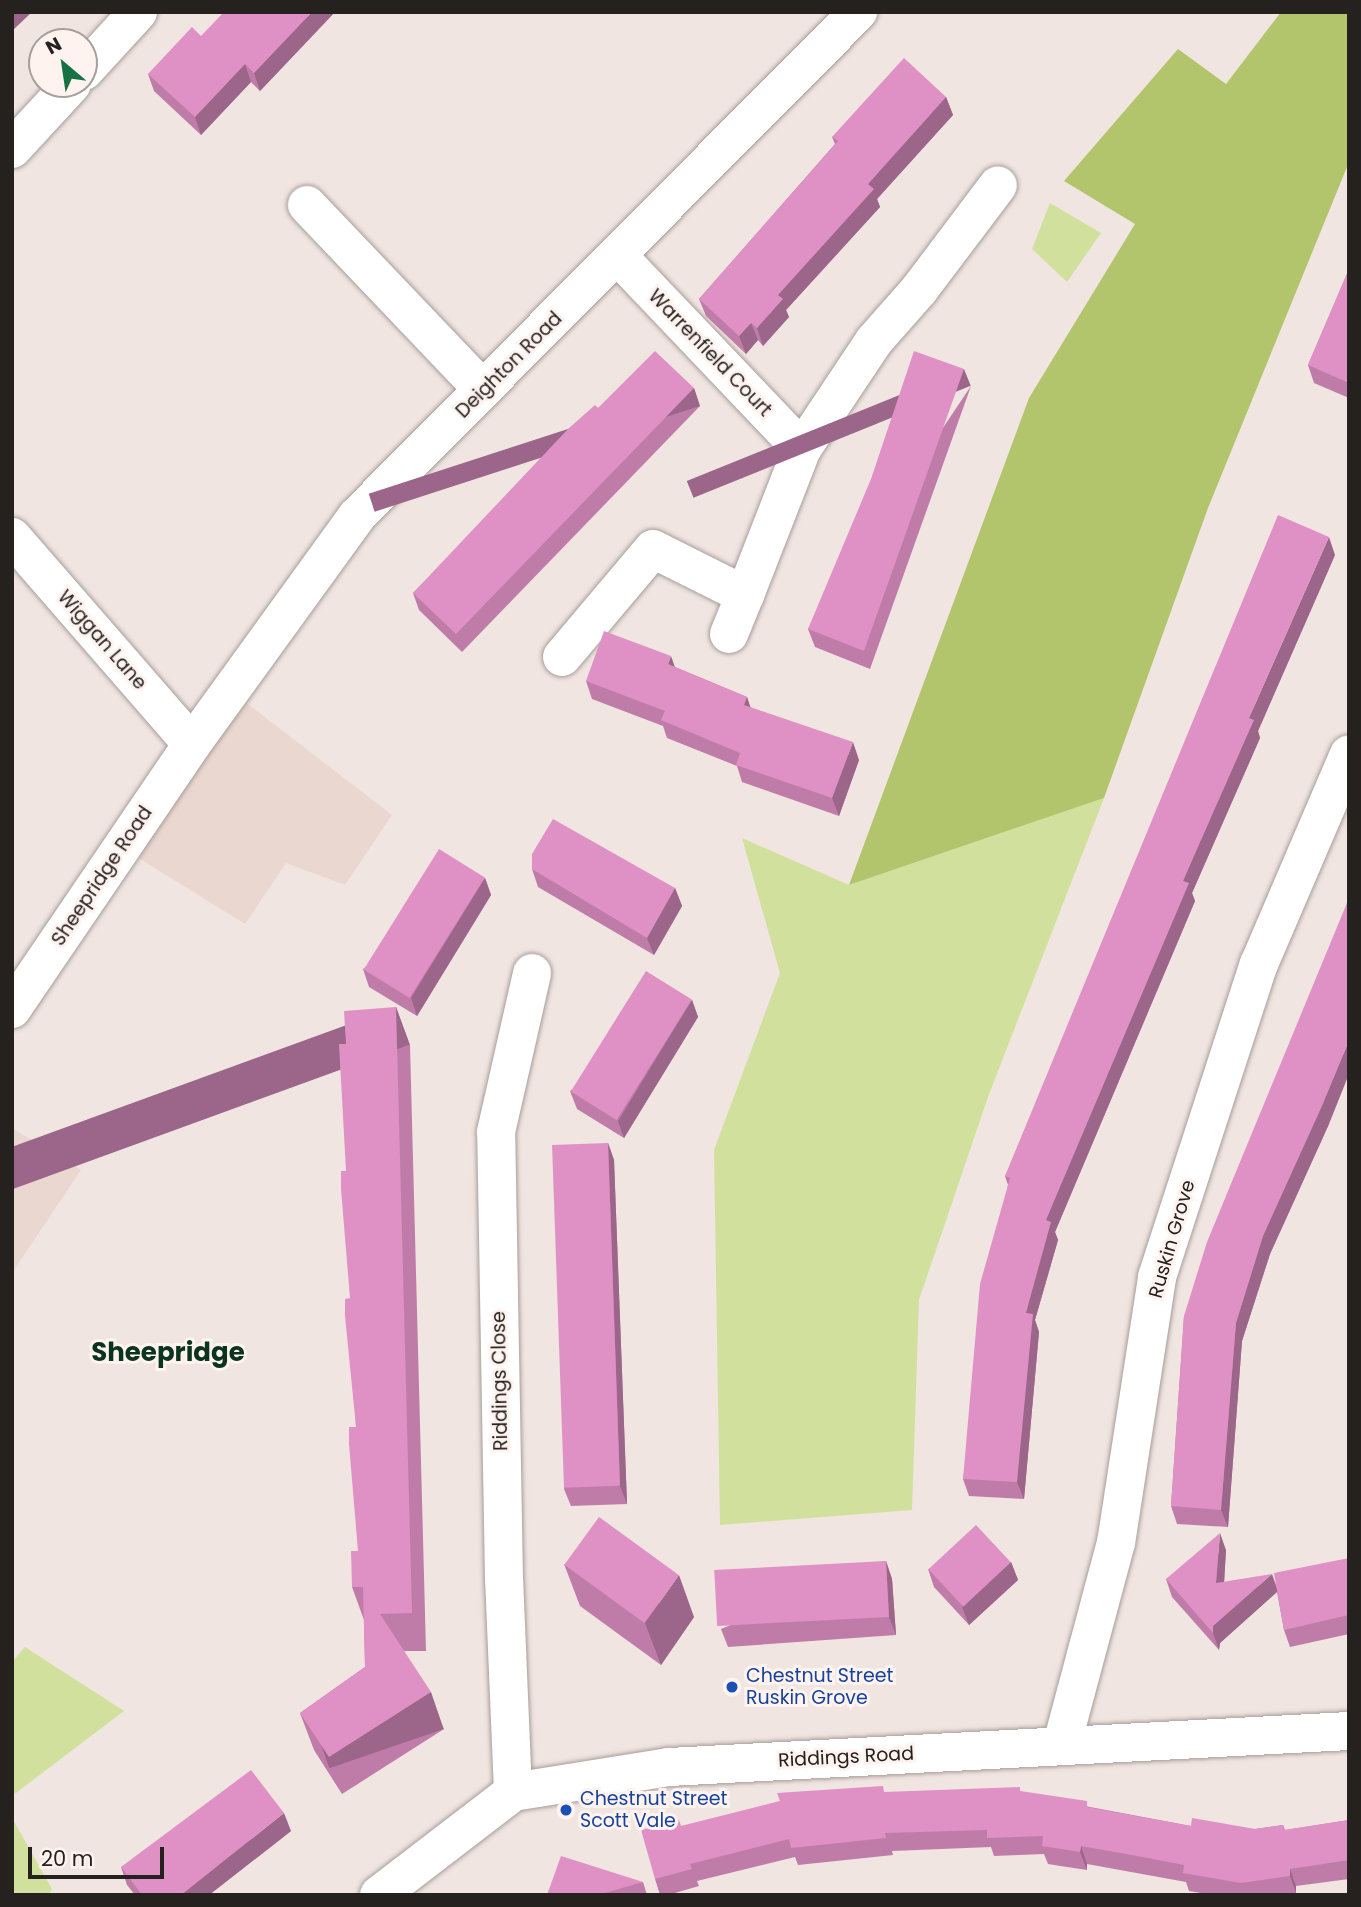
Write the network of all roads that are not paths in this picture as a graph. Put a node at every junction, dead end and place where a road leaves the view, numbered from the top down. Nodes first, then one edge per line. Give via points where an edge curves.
1 (858, 12) edge
2 (135, 13) edge
3 (98, 55) edge
4 (59, 98) edge
5 (12, 149) edge
6 (998, 185) dead end
7 (307, 205) dead end
8 (618, 256) junction
9 (483, 390) junction
10 (803, 449) junction
11 (15, 547) edge
12 (745, 595) junction
13 (729, 634) dead end
14 (562, 657) dead end
15 (192, 744) junction
16 (1349, 754) edge
17 (532, 973) dead end
18 (12, 1009) edge
19 (1349, 1731) edge
20 (1062, 1744) junction
21 (513, 1792) junction
22 (419, 1882) edge
23 (379, 1895) edge

1 - 8 street, Deighton Road
2 - 3 street
4 - 5 street
6 - 10 street via 874,341
7 - 9 street
8 - 9 street, Deighton Road
8 - 10 street, Warrenfield Court
9 - 15 street, Deighton Road via 357,516
10 - 12 street
11 - 15 street, Wiggan Lane
12 - 13 street
12 - 14 street via 653,549
15 - 18 street, Sheepridge Road
16 - 20 street, Ruskin Grove via 1259,964 1157,1277 1116,1543
17 - 21 street, Riddings Close via 496,1132 504,1580
19 - 20 street, Riddings Road
20 - 21 street, Riddings Road via 668,1767
21 - 22 street, Riddings Road
22 - 23 street, Riddings Road

